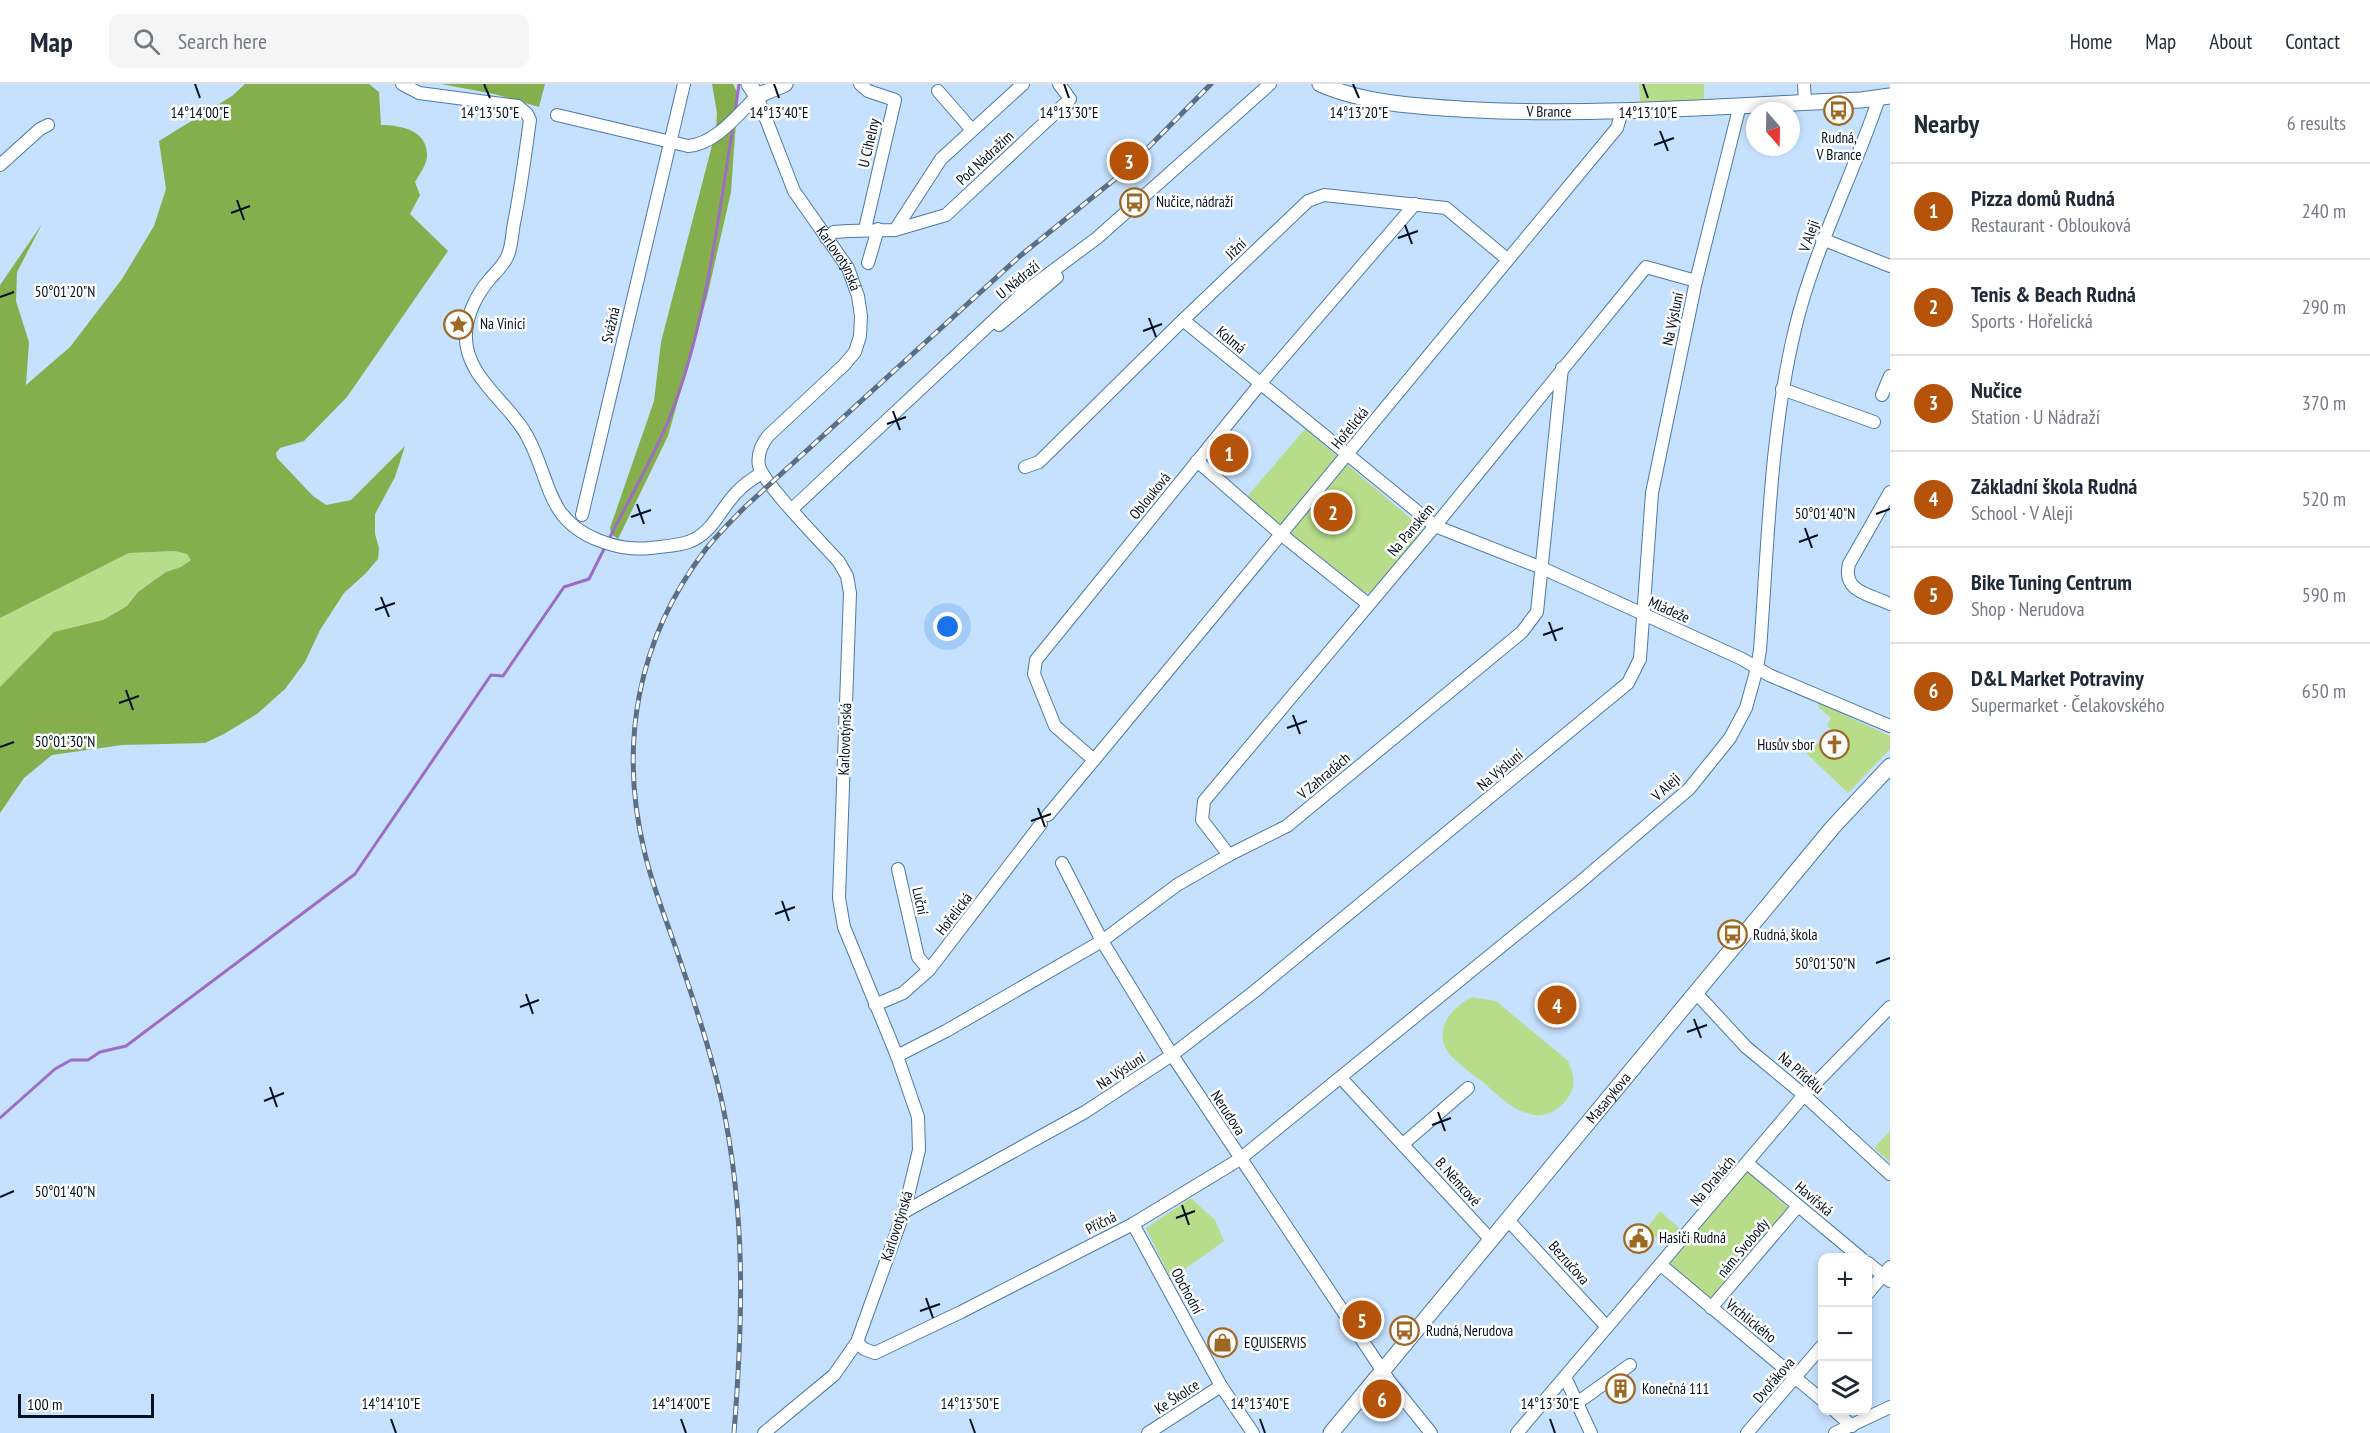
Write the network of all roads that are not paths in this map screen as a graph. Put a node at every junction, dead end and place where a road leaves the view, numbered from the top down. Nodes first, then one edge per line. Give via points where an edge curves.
1 (402, 84) edge
2 (684, 84) edge
3 (785, 84) edge
4 (860, 84) edge
5 (1023, 84) edge
6 (1059, 84) edge
7 (1270, 84) edge
8 (1320, 84) edge
9 (1804, 84) edge
10 (753, 90) edge
11 (938, 91) dead end
12 (1884, 97) edge
13 (1805, 102) junction
14 (1740, 105) junction
15 (1622, 111) junction
16 (557, 115) dead end
17 (48, 125) dead end
18 (972, 130) junction
19 (670, 142) junction
20 (0, 165) edge
21 (1415, 204) junction
22 (865, 229) junction
23 (878, 229) junction
24 (895, 230) junction
25 (826, 238) junction
26 (1822, 239) junction
27 (1508, 259) junction
28 (868, 263) dead end
29 (1890, 266) edge
30 (1696, 281) junction
31 (1183, 320) junction
32 (1562, 368) junction
33 (1890, 376) edge
34 (1260, 384) junction
35 (1782, 389) junction
36 (1882, 395) dead end
37 (1874, 423) dead end
38 (1348, 454) junction
39 (1197, 461) junction
40 (1025, 467) dead end
41 (762, 473) junction
42 (1890, 492) edge
43 (792, 509) junction
44 (582, 515) dead end
45 (1434, 526) junction
46 (1282, 535) junction
47 (1542, 568) junction
48 (1890, 603) edge
49 (1368, 604) junction
50 (1644, 615) junction
51 (1757, 668) junction
52 (1890, 726) edge
53 (1094, 760) junction
54 (1890, 766) edge
55 (1229, 855) junction
56 (1062, 864) dead end
57 (898, 869) dead end
58 (1102, 941) junction
59 (929, 970) junction
60 (1695, 993) junction
61 (875, 1005) junction
62 (1890, 1007) edge
63 (1172, 1055) junction
64 (897, 1056) junction
65 (1341, 1078) junction
66 (1468, 1088) dead end
67 (1804, 1095) junction
68 (1403, 1144) junction
69 (1240, 1159) junction
70 (1747, 1163) junction
71 (1890, 1174) edge
72 (1798, 1206) junction
73 (904, 1212) junction
74 (1508, 1220) junction
75 (1133, 1224) junction
76 (1491, 1240) junction
77 (1856, 1253) edge
78 (1661, 1265) junction
79 (1872, 1265) edge
80 (1888, 1274) edge
81 (1872, 1289) edge
82 (1711, 1308) junction
83 (1607, 1328) junction
84 (857, 1342) junction
85 (1818, 1351) edge
86 (1630, 1365) dead end
87 (1383, 1370) junction
88 (1565, 1377) junction
89 (1796, 1377) junction
90 (1221, 1386) junction
91 (1818, 1396) edge
92 (1577, 1404) junction
93 (1890, 1407) edge
94 (1840, 1415) edge
95 (1852, 1426) junction
96 (768, 1432) edge
97 (1148, 1433) edge
98 (1253, 1433) edge
99 (1331, 1433) edge
100 (1431, 1433) edge
101 (1516, 1433) edge
102 (1591, 1433) edge
103 (1747, 1433) edge
104 (1835, 1433) edge

1 - 41 street via 419,93 518,106 530,120 508,255 467,318 465,337 485,385 527,434 566,521 576,530 614,547 637,549 687,542 706,531 735,493
2 - 19 street, Svážná
3 - 10 main road
4 - 22 street, U Cihelny via 868,91 895,100
5 - 18 street, Pod Nádražím
6 - 24 street, Pod Nádražím via 1070,99 946,215
7 - 43 street, U Nádraží via 1120,219 1023,293
8 - 15 main road, V Brance via 1381,101 1448,108
9 - 13 street
10 - 19 street via 708,141 699,146
10 - 25 street, Karlovotýnská via 794,191
11 - 18 street, Pod Nádražím
12 - 13 main road, V Brance
12 - 26 street, V Aleji
13 - 14 main road, V Brance
14 - 15 main road, V Brance
14 - 30 street, Na Výsluní
15 - 27 street, Hořelická via 1617,128
16 - 19 street
17 - 20 street
18 - 24 street, Pod Nádražím via 941,159
19 - 44 street, Svážná
21 - 27 street, Jižní via 1446,208
21 - 31 street, Jižní via 1324,195 1308,201
21 - 34 street, Oblouková
22 - 23 street, Pod Nádražím
22 - 25 street, Pod Nádražím via 834,232
23 - 24 street, Pod Nádražím
23 - 28 street
25 - 41 street, Karlovotýnská via 848,268 858,296 860,336 855,352 844,365 764,441 759,460
26 - 29 street
26 - 35 street, V Aleji via 1795,327
27 - 38 street, Hořelická
30 - 32 street, Na Panském via 1646,267
30 - 50 street, Na Výsluní via 1652,493
31 - 34 street, Kolmá
31 - 40 street, Jižní via 1039,462
32 - 45 street, Na Panském
32 - 47 street, V Zahradách
33 - 36 street
34 - 38 street, Kolmá
34 - 39 street, Oblouková
35 - 37 street
35 - 51 street, V Aleji
38 - 45 street, Mládeže
38 - 46 street, Hořelická
39 - 46 street
39 - 53 street, Oblouková via 1036,660 1034,674 1055,726
41 - 43 street, Karlovotýnská
42 - 48 street via 1846,576 1856,589
43 - 61 street, Karlovotýnská via 839,562 850,592 839,898 844,927
45 - 47 street, Mládeže
45 - 49 street, Na Panském
46 - 49 street
46 - 53 street, Hořelická
47 - 50 street, Mládeže
47 - 55 street, V Zahradách via 1537,612 1522,632 1287,826
49 - 55 street, Na Panském via 1204,801 1202,819
50 - 51 street, Mládeže
50 - 63 street, Na Výsluní via 1640,659 1628,683
51 - 52 street, Mládeže
51 - 65 street, V Aleji via 1746,708 1730,738 1689,789
53 - 59 street, Hořelická
54 - 60 main road, Masarykova via 1833,827
55 - 58 street, V Zahradách via 1177,885
56 - 58 street, Nerudova
57 - 59 street, Luční via 918,957
58 - 63 street, Nerudova
58 - 64 street, V Zahradách
59 - 61 street, Hořelická via 903,993
60 - 67 street, Na Přídělu via 1746,1047
60 - 74 main road, Masarykova
61 - 64 street, Karlovotýnská
62 - 67 street, Na Drahách
63 - 69 street, Nerudova
63 - 73 street, Na Výsluní via 1085,1112
64 - 73 street, Karlovotýnská via 918,1117 919,1150
65 - 68 street, B. Němcové
65 - 69 street, Příčná
66 - 68 street
67 - 70 street, Na Drahách
67 - 71 street, Na Přídělu
68 - 76 street, B. Němcové
69 - 75 street, Příčná
69 - 87 street, Nerudova
70 - 72 street, Havířská
70 - 78 street, Na Drahách
72 - 77 street, Havířská
72 - 82 street, nám. Svobody
73 - 84 street, Karlovotýnská
74 - 76 main road, Masarykova
74 - 83 street, Bezručova
75 - 84 street, Příčná via 874,1353
75 - 90 street, Obchodní
76 - 87 main road, Masarykova
78 - 82 street, Vrchlického
78 - 83 street, Na Drahách
79 - 80 street
80 - 81 street
82 - 89 street, Vrchlického
83 - 88 street, Na Drahách
84 - 96 street, Karlovotýnská via 834,1375
85 - 89 street, Dvořákova
86 - 92 street
87 - 99 main road, Masarykova
87 - 100 street, Nerudova
88 - 92 street
88 - 101 street, Na Drahách
89 - 91 street, Vrchlického
89 - 103 street, Dvořákova
90 - 97 street, Ke Školce
90 - 98 street, Obchodní
92 - 102 street
93 - 95 street
94 - 95 street
95 - 104 street

